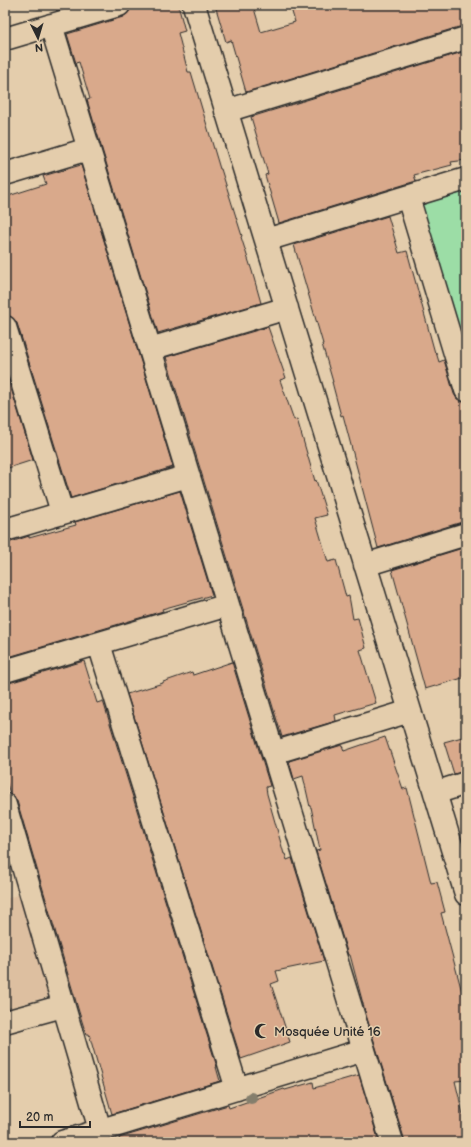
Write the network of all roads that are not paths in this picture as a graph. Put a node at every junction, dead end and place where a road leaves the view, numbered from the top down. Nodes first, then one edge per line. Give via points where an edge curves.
1 (119, 5) edge
2 (194, 5) edge
3 (51, 25) junction
4 (466, 38) edge
5 (5, 39) edge
6 (226, 111) junction
7 (88, 149) junction
8 (5, 173) edge
9 (466, 179) edge
10 (408, 197) junction
11 (266, 240) junction
12 (287, 308) junction
13 (5, 327) edge
14 (459, 341) edge
15 (150, 349) junction
16 (466, 390) edge
17 (188, 476) junction
18 (62, 512) junction
19 (5, 530) edge
20 (466, 534) edge
21 (365, 565) junction
22 (228, 605) junction
23 (99, 644) junction
24 (5, 671) edge
25 (410, 711) junction
26 (273, 753) junction
27 (466, 783) edge
28 (435, 793) junction
29 (5, 805) edge
30 (466, 894) edge
31 (63, 1006) junction
32 (5, 1022) edge
33 (364, 1050) junction
34 (237, 1089) junction
35 (100, 1130) junction
36 (62, 1142) edge
37 (392, 1142) edge

1 - 3 street
2 - 6 street
3 - 5 street
3 - 7 street
4 - 6 street
6 - 11 street
7 - 8 street
7 - 15 street
9 - 10 street
10 - 11 street
10 - 14 street
11 - 12 street
12 - 15 street
12 - 21 street
13 - 18 street
14 - 16 street
15 - 17 street
17 - 18 street
17 - 22 street
18 - 19 street
20 - 21 street
21 - 25 street
22 - 23 street
22 - 26 street
23 - 24 street
23 - 34 street
25 - 26 street
25 - 28 street
26 - 33 street
27 - 28 street
28 - 30 street
29 - 31 street
31 - 32 street
31 - 35 street
33 - 34 street
33 - 37 street
34 - 35 street
35 - 36 street

